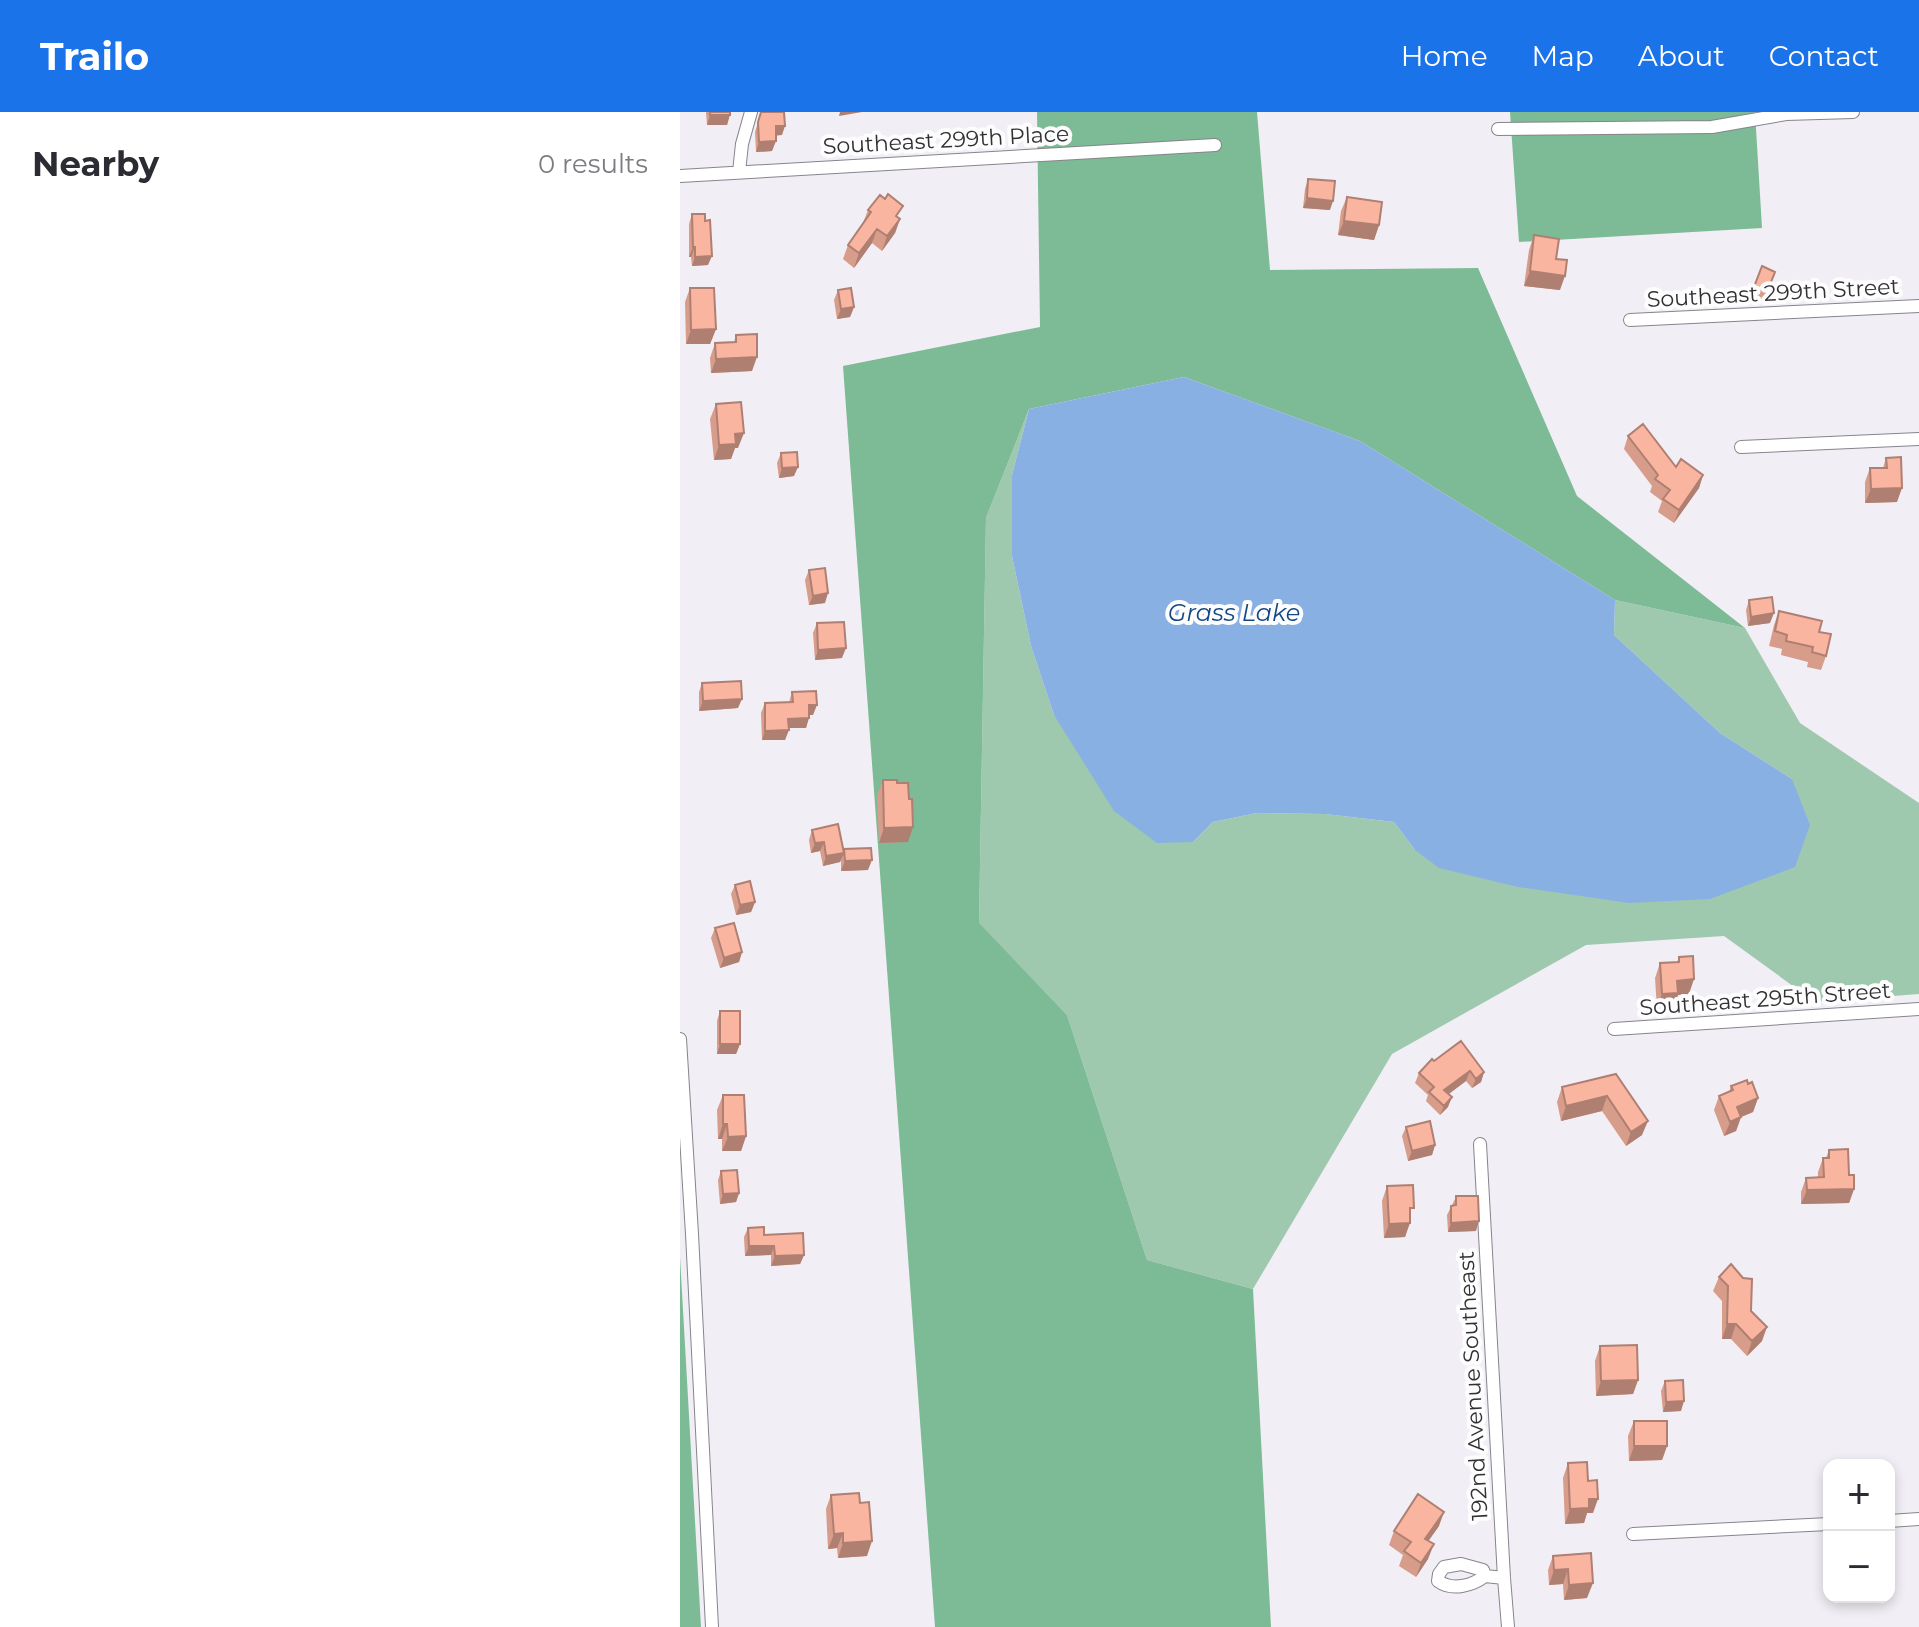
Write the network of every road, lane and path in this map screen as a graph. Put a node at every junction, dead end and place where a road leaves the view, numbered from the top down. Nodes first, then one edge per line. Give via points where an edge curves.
1 (751, 112) edge
2 (1853, 112) edge
3 (1498, 129) dead end
4 (1215, 145) dead end
5 (739, 172) junction
6 (680, 176) edge
7 (1919, 306) edge
8 (1630, 320) dead end
9 (1919, 439) edge
10 (1741, 447) dead end
11 (1919, 1009) edge
12 (1614, 1029) dead end
13 (680, 1039) edge
14 (1480, 1144) dead end
15 (1919, 1519) edge
16 (1895, 1521) edge
17 (1823, 1524) edge
18 (1633, 1534) dead end
19 (1485, 1576) dead end
20 (1504, 1578) junction
21 (712, 1627) edge
22 (1508, 1627) edge

1 - 5 street
2 - 3 street via 1786,114 1712,127
4 - 5 street, Southeast 299th Place
5 - 6 street, Southeast 299th Place
7 - 8 street, Southeast 299th Street
9 - 10 street
11 - 12 street, Southeast 295th Street
13 - 21 street
14 - 20 street, 192nd Avenue Southeast
15 - 16 street
17 - 18 street
19 - 20 street
20 - 22 street, 192nd Avenue Southeast

